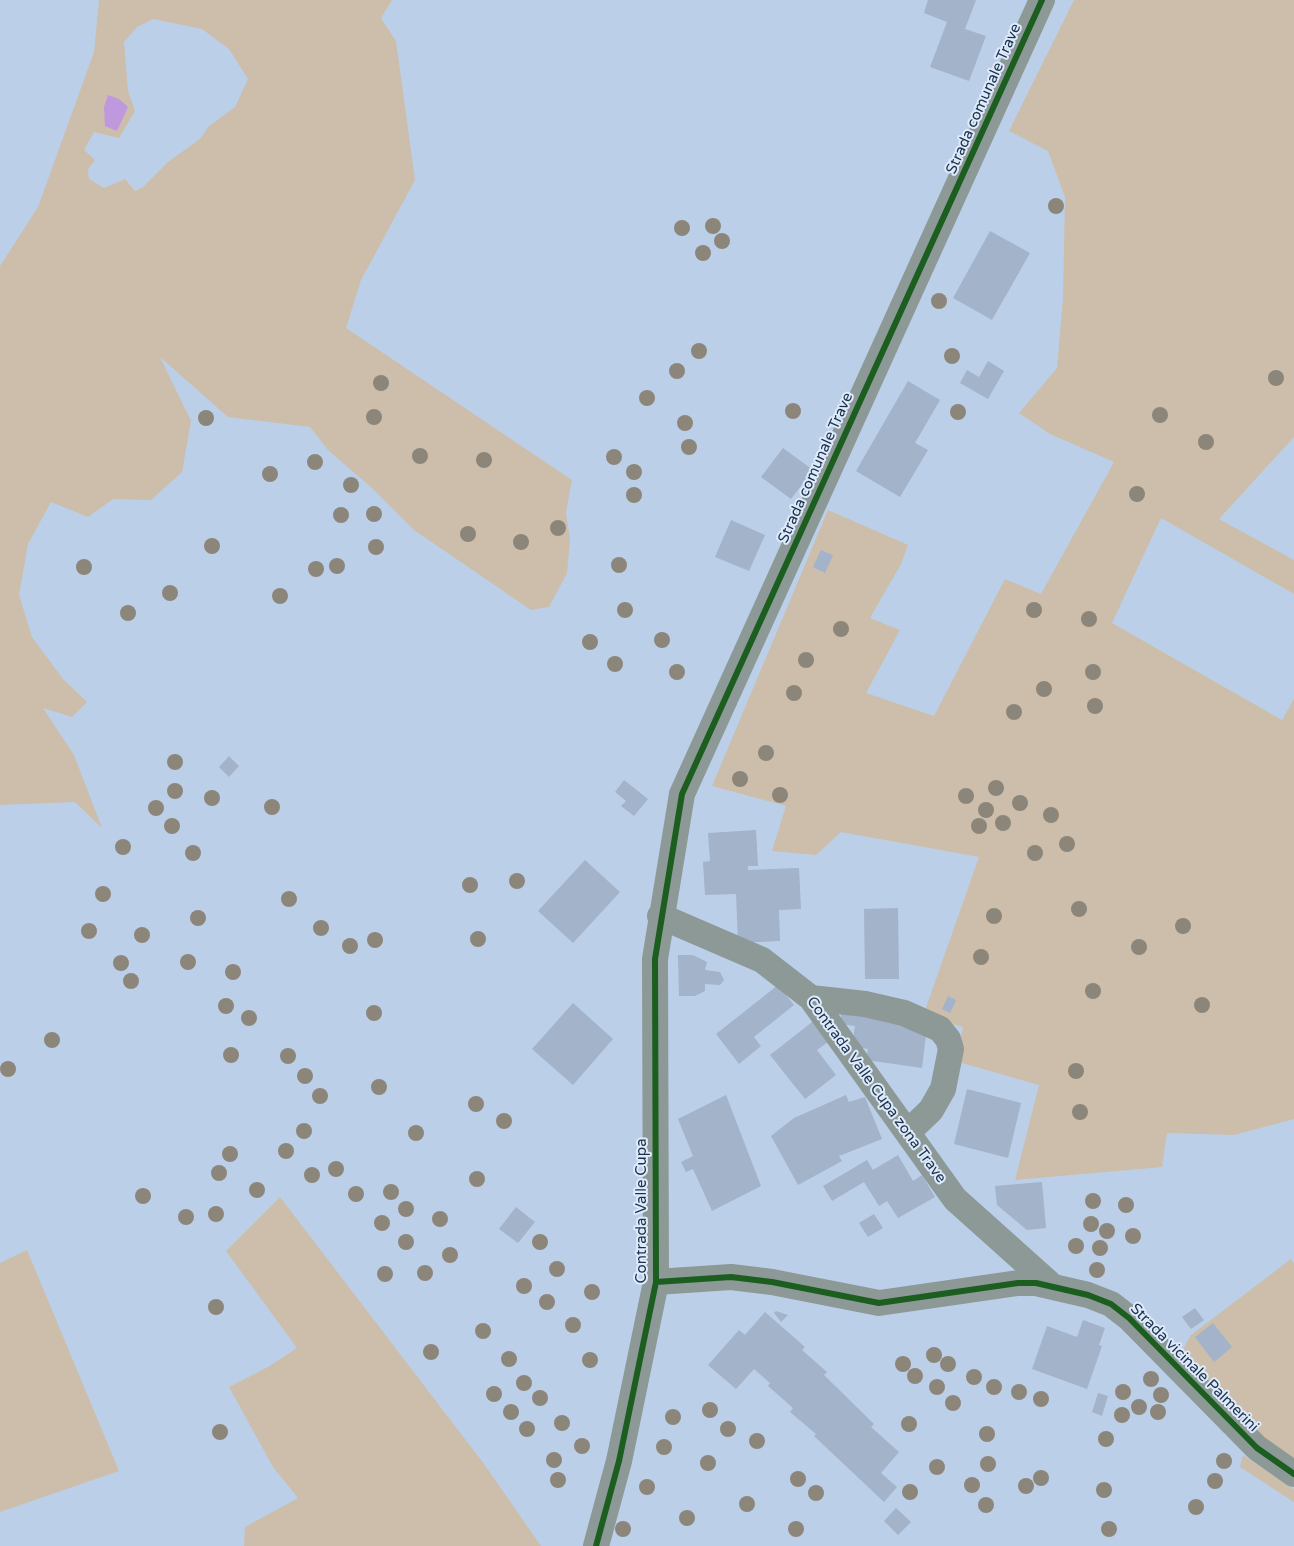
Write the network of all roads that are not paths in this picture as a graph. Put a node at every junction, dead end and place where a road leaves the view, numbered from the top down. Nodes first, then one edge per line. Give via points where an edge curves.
1 (1042, 0) edge
2 (660, 916) junction
3 (654, 958) joint
4 (811, 998) junction
5 (908, 1132) junction
6 (656, 1282) junction
7 (1051, 1286) junction
8 (1294, 1474) edge
9 (596, 1546) edge

1 - 2 street, Strada comunale Trave via 682,794
2 - 3 street, Strada comunale Trave
2 - 4 street, Contrada Valle Cupa zona Trave via 762,960
3 - 6 street, Contrada Valle Cupa
4 - 5 street, Contrada Valle Cupa zona Trave
4 - 5 street via 865,1004 904,1013 940,1029 948,1039 951,1049 943,1089 931,1110
5 - 7 street, Contrada Valle Cupa zona Trave via 955,1199
6 - 7 street, Strada vicinale Palmerini via 731,1277 879,1303 1018,1283
6 - 9 street, Contrada Valle Cupa via 619,1462
7 - 8 street, Strada vicinale Palmerini via 1111,1304 1129,1318 1257,1448

